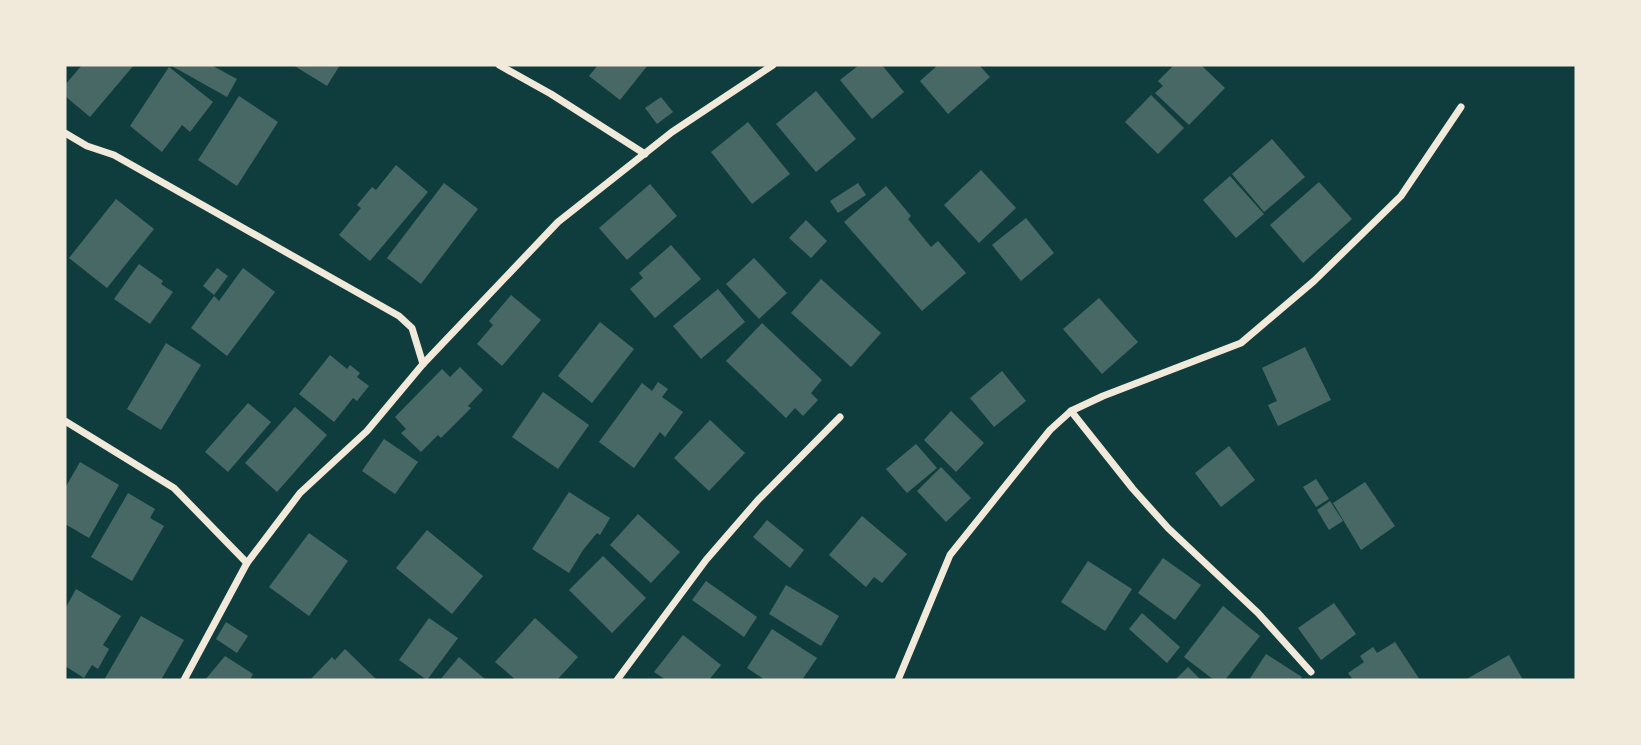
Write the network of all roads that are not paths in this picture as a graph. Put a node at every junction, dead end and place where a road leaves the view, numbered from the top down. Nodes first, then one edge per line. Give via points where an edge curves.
1 (499, 65) edge
2 (773, 65) edge
3 (1461, 107) dead end
4 (65, 133) edge
5 (645, 154) junction
6 (423, 364) junction
7 (1072, 411) junction
8 (840, 417) dead end
9 (65, 421) edge
10 (247, 563) junction
11 (1311, 672) dead end
12 (184, 680) edge
13 (617, 680) edge
14 (898, 680) edge

1 - 5 street
2 - 5 street
3 - 7 street via 1401,195 1314,281 1241,343
4 - 6 street via 114,155 400,316 412,328
5 - 6 street via 558,222
6 - 10 street via 367,431 300,493
7 - 11 street via 1168,528 1258,613
7 - 14 street via 1042,440 950,555
8 - 13 street via 706,560
9 - 10 street via 174,488
10 - 12 street

